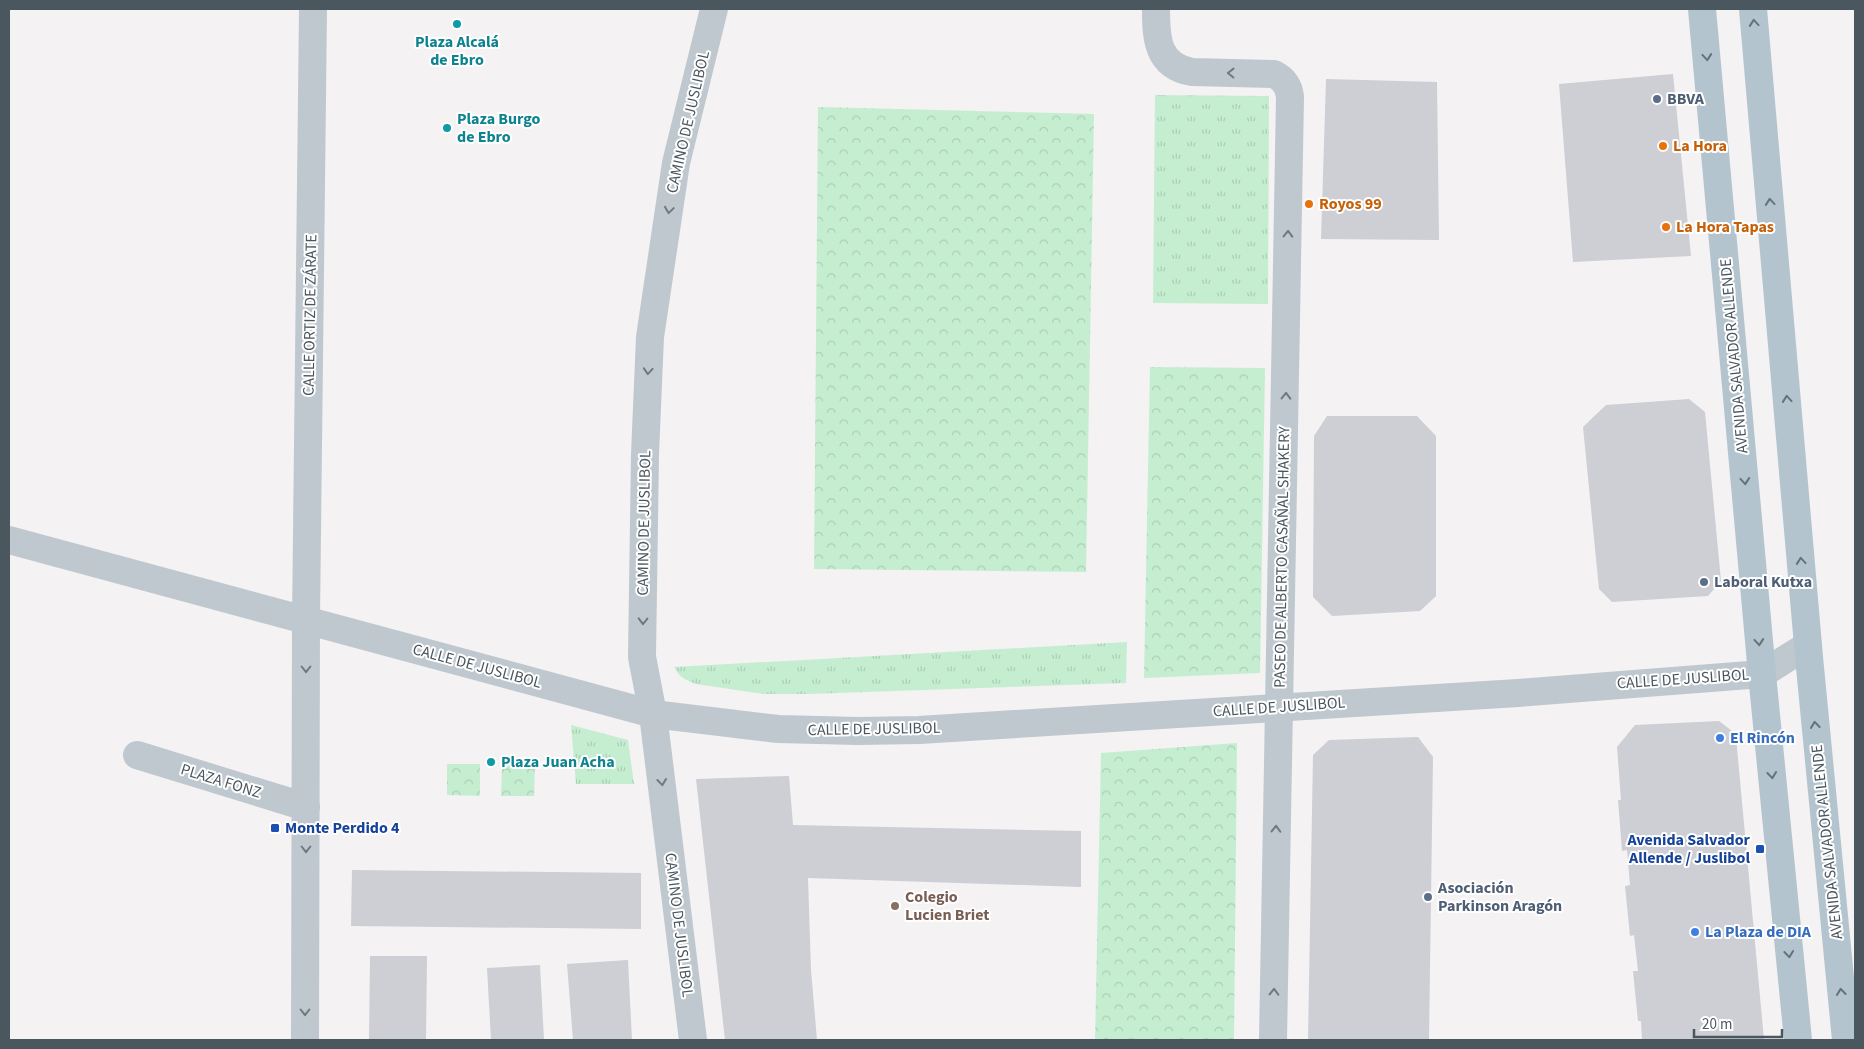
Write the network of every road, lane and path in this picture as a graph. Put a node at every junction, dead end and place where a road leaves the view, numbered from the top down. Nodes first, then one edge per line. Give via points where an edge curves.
1 (313, 9) edge
2 (714, 9) edge
3 (1702, 9) edge
4 (1753, 9) edge
5 (1156, 14) edge
6 (9, 540) edge
7 (306, 620) junction
8 (1808, 645) junction
9 (1762, 674) junction
10 (1278, 707) junction
11 (653, 714) junction
12 (137, 755) dead end
13 (306, 807) junction
14 (305, 1040) edge
15 (693, 1040) edge
16 (1273, 1040) edge
17 (1798, 1040) edge
18 (1846, 1040) edge

1 - 7 street, CALLE ORTIZ DE ZÁRATE
2 -> 11 street, CAMINO DE JUSLIBOL via 676,163 650,337 642,657
3 -> 9 main road, AVENIDA SALVADOR ALLENDE
8 -> 4 main road, AVENIDA SALVADOR ALLENDE
10 -> 5 street, PASEO DE ALBERTO CASAÑAL SHAKERY via 1286,416 1289,90 1280,76 1267,73 1181,70 1171,64 1158,44
6 - 7 street, CALLE DE JUSLIBOL
7 - 11 street, CALLE DE JUSLIBOL
7 -> 13 street, CALLE ORTIZ DE ZÁRATE
8 - 9 street
18 -> 8 main road, AVENIDA SALVADOR ALLENDE
9 - 10 street, CALLE DE JUSLIBOL
9 -> 17 main road, AVENIDA SALVADOR ALLENDE
10 - 11 street, CALLE DE JUSLIBOL via 928,730 858,731 778,729
16 -> 10 street, PASEO DE ALBERTO CASAÑAL SHAKERY
11 -> 15 street, CAMINO DE JUSLIBOL
12 - 13 street, PLAZA FONZ
13 -> 14 street, CALLE ORTIZ DE ZÁRATE

